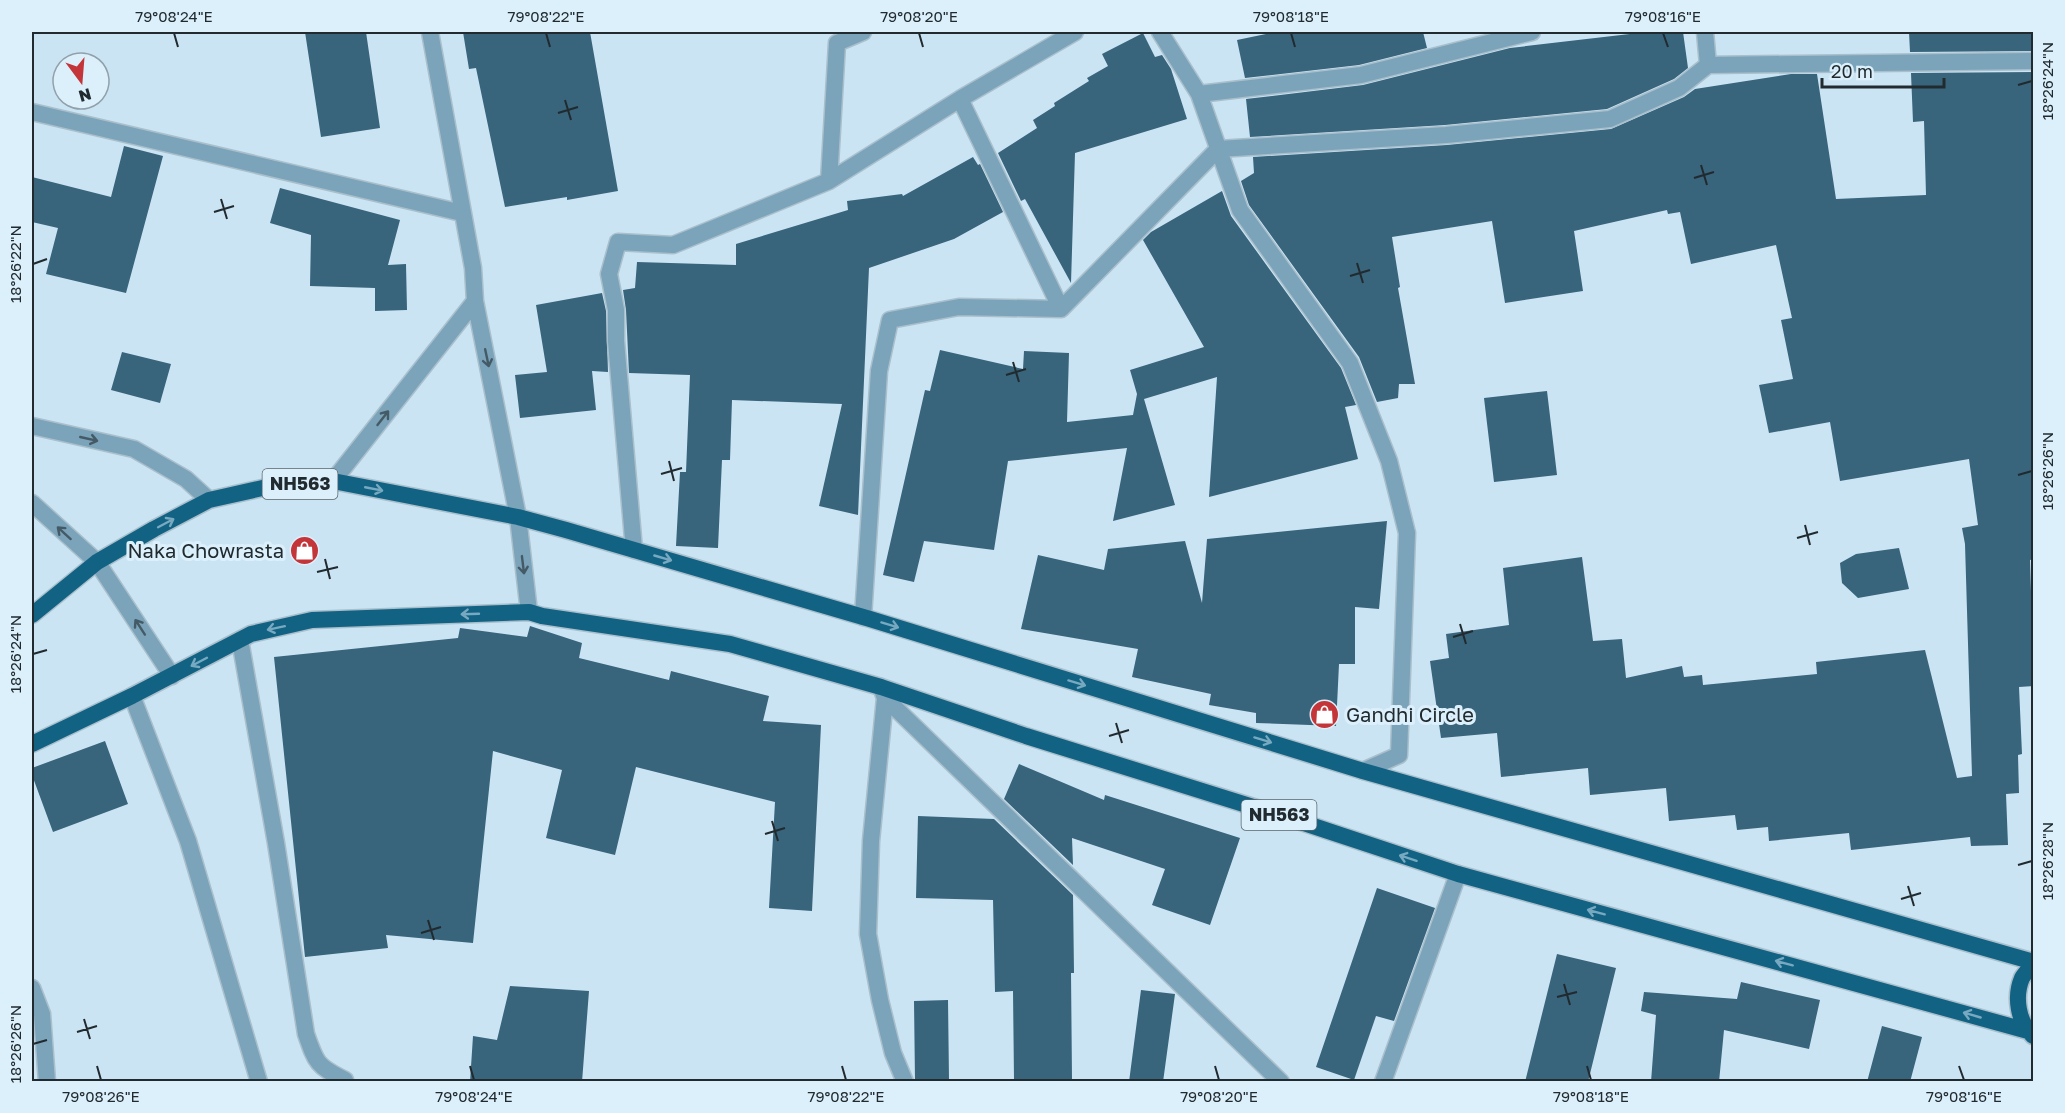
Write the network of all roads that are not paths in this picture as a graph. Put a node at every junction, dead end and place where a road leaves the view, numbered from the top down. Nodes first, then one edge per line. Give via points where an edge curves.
1 (430, 32) edge
2 (863, 32) edge
3 (1075, 32) edge
4 (1160, 32) edge
5 (1532, 32) edge
6 (1705, 32) edge
7 (2034, 61) edge
8 (1708, 65) junction
9 (1199, 94) junction
10 (960, 99) junction
11 (32, 112) edge
12 (1218, 149) junction
13 (829, 181) junction
14 (462, 213) junction
15 (475, 301) junction
16 (1061, 309) junction
17 (32, 426) edge
18 (333, 481) junction
19 (209, 500) junction
20 (32, 503) edge
21 (518, 517) junction
22 (634, 550) junction
23 (98, 562) junction
24 (529, 612) junction
25 (32, 615) edge
26 (863, 617) junction
27 (240, 640) junction
28 (172, 676) junction
29 (883, 692) junction
30 (132, 696) junction
31 (37, 741) edge
32 (1363, 771) junction
33 (1458, 874) junction
34 (2034, 963) edge
35 (32, 988) edge
36 (2031, 1034) edge
37 (345, 1080) dead end
38 (47, 1082) edge
39 (259, 1082) edge
40 (905, 1082) edge
41 (1281, 1082) edge
42 (1383, 1082) edge

1 - 14 street
2 - 13 street via 837,43
3 - 10 street
4 - 9 street
5 - 9 street via 1361,75
6 - 8 street
7 - 8 street
8 - 12 street via 1679,88 1610,119 1446,135
9 - 12 street
10 - 13 street
10 - 16 street
11 - 14 street
12 - 16 street
12 - 32 street via 1240,210 1350,363 1389,461 1407,533 1399,755
13 - 22 street via 674,245 618,242 609,274 616,310
14 - 15 street
18 -> 15 street
15 -> 21 street
16 - 26 street via 959,307 890,320 879,371
17 -> 19 street via 134,449 186,479
18 - 19 highway, NH563 via 267,487
18 -> 21 highway, NH563
23 -> 19 highway, NH563
23 -> 20 street
21 - 22 highway, NH563
21 -> 24 street
22 -> 26 highway, NH563
23 - 25 highway, NH563
28 -> 23 street
24 -> 27 highway, NH563 via 312,620
24 - 29 highway, NH563 via 730,644
26 -> 32 highway, NH563
27 -> 28 highway, NH563
27 - 37 street via 306,1034 321,1068
28 - 30 highway, NH563
33 -> 29 highway, NH563
29 - 40 street via 868,934 893,1053
29 - 41 street
30 - 31 highway, NH563
30 - 39 street via 188,840
32 - 34 highway, NH563
36 -> 33 highway, NH563
33 - 42 street
34 - 36 highway, NH563 via 2023,978 2018,996 2020,1014
35 - 38 street via 42,1014

